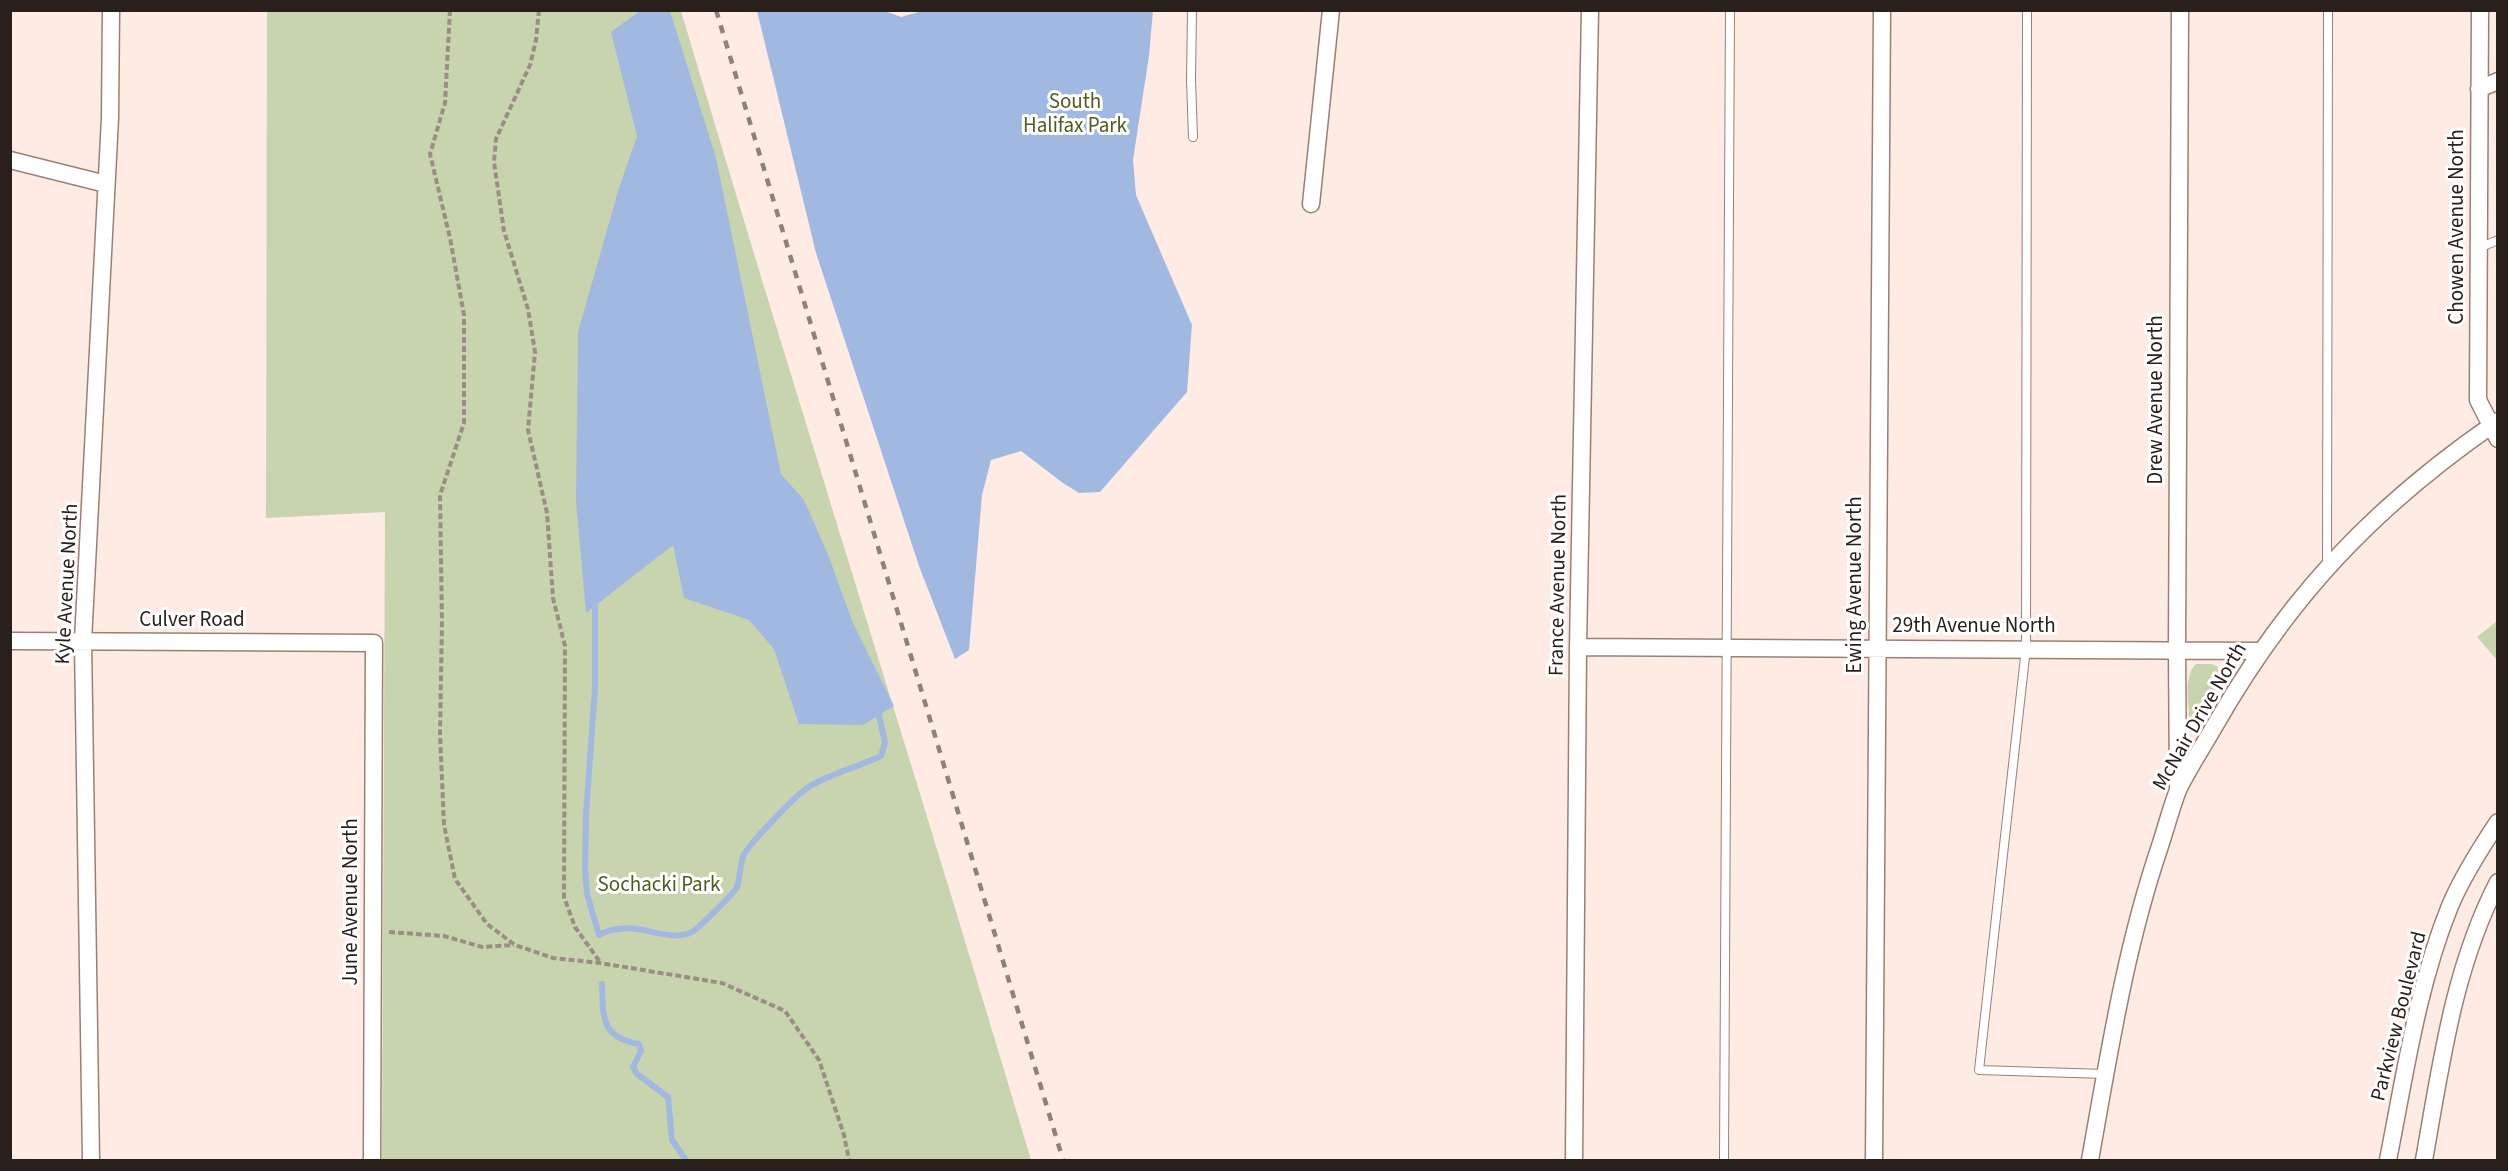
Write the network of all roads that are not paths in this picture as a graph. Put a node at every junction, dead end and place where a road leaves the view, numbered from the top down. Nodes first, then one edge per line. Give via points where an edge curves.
1 (111, 10) edge
2 (1192, 10) edge
3 (1331, 10) edge
4 (1590, 10) edge
5 (1731, 10) edge
6 (1882, 10) edge
7 (2027, 10) edge
8 (2180, 10) edge
9 (2328, 10) edge
10 (2480, 10) edge
11 (2498, 81) edge
12 (2479, 89) junction
13 (1193, 137) dead end
14 (10, 160) edge
15 (106, 184) junction
16 (1311, 204) dead end
17 (2498, 240) edge
18 (2479, 248) junction
19 (2495, 428) edge
20 (2327, 567) junction
21 (10, 641) edge
22 (83, 641) junction
23 (374, 643) joint
24 (1578, 646) junction
25 (1726, 646) junction
26 (1876, 647) junction
27 (2026, 648) junction
28 (2176, 650) junction
29 (2262, 651) junction
30 (2178, 790) junction
31 (2498, 822) edge
32 (2498, 882) edge
33 (2106, 1074) junction
34 (91, 1161) edge
35 (372, 1161) edge
36 (1574, 1161) edge
37 (1724, 1161) edge
38 (1874, 1161) edge
39 (2090, 1161) edge
40 (2388, 1161) edge
41 (2424, 1161) edge

1 - 15 street, Kyle Avenue North
2 - 13 lane
3 - 16 street
4 - 24 street, France Avenue North
5 - 25 lane
6 - 26 street, Ewing Avenue North
7 - 27 lane
8 - 28 street, Drew Avenue North
9 - 20 lane
10 - 12 street, Chowen Avenue North
11 - 12 street
12 - 18 street, Chowen Avenue North
14 - 15 street
15 - 22 street, Kyle Avenue North
17 - 18 lane
18 - 19 street, Chowen Avenue North via 2478,400
19 - 20 street, McNair Drive North via 2436,465 2377,514
20 - 29 street, McNair Drive North
21 - 22 street, Culver Road
22 - 23 street, Culver Road
22 - 34 street, Kyle Avenue North
23 - 35 street, June Avenue North
24 - 25 street, 29th Avenue North
24 - 36 street, France Avenue North
25 - 26 street, 29th Avenue North
25 - 37 lane
26 - 27 street, 29th Avenue North
26 - 38 street, Ewing Avenue North
27 - 28 street, 29th Avenue North
27 - 33 lane via 1979,1070
28 - 29 street, 29th Avenue North
28 - 30 street, Drew Avenue North
29 - 30 street, McNair Drive North
30 - 33 street, McNair Drive North via 2143,897 2121,984
31 - 40 street, Parkview Boulevard via 2450,905 2429,964
32 - 41 street via 2462,968
33 - 39 street, McNair Drive North

